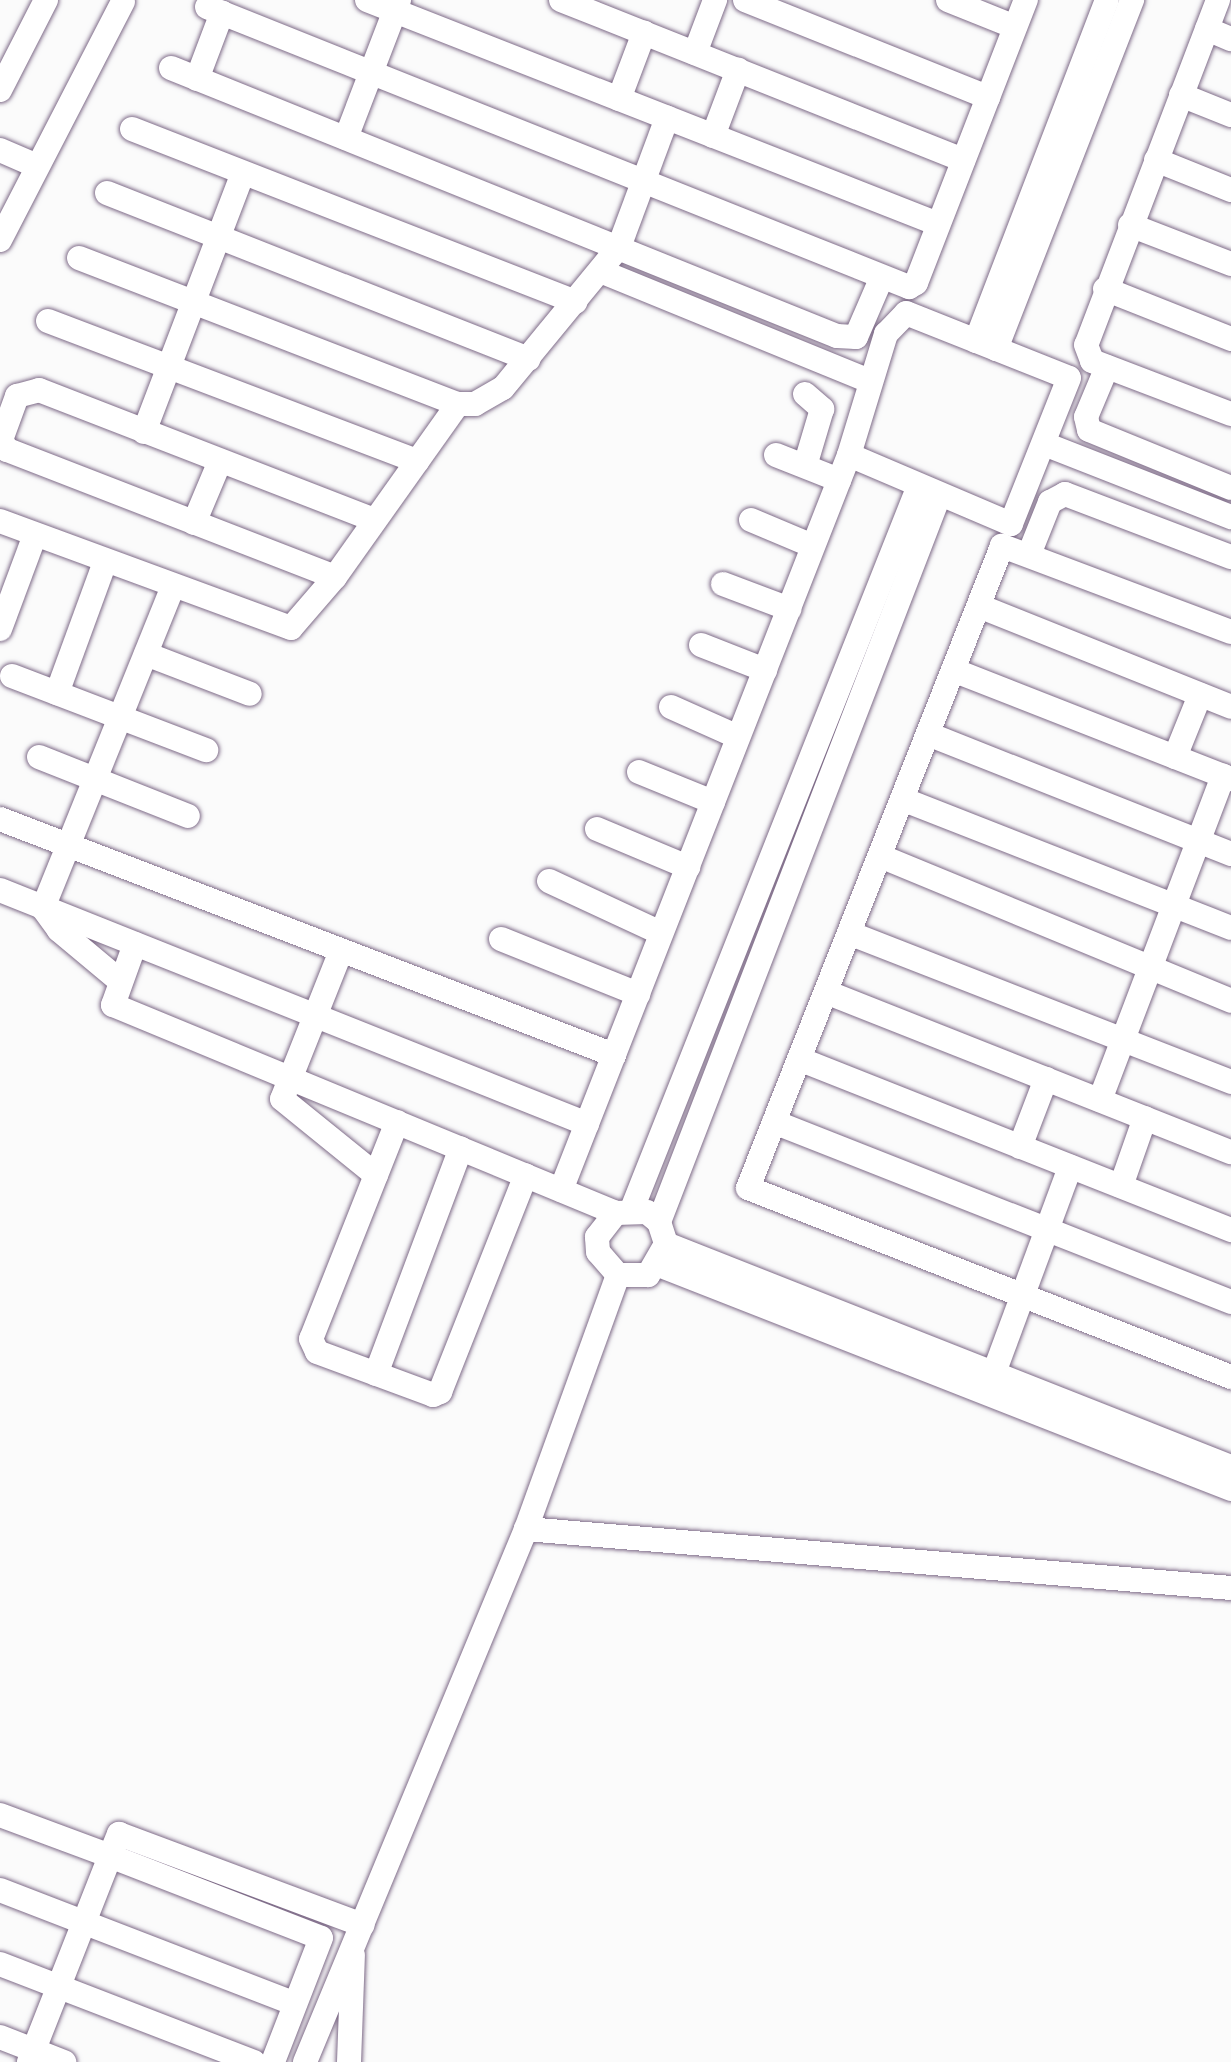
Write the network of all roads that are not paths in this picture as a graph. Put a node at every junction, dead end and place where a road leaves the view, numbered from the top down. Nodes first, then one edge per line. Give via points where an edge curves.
1 (46, 0) edge
2 (367, 0) edge
3 (561, 0) edge
4 (715, 0) edge
5 (744, 0) edge
6 (948, 0) edge
7 (1026, 0) edge
8 (1218, 0) edge
9 (123, 2) dead end
10 (397, 6) edge
11 (1116, 9) edge
12 (1015, 27) junction
13 (1207, 29) junction
14 (644, 33) junction
15 (1231, 39) edge
16 (695, 53) junction
17 (171, 68) dead end
18 (738, 70) junction
19 (371, 73) junction
20 (197, 79) junction
21 (0, 90) edge
22 (1181, 95) junction
23 (988, 97) junction
24 (619, 99) junction
25 (1231, 115) edge
26 (667, 118) junction
27 (132, 130) dead end
28 (713, 136) junction
29 (346, 138) junction
30 (0, 150) edge
31 (963, 160) junction
32 (1156, 160) junction
33 (37, 166) junction
34 (243, 173) junction
35 (643, 181) junction
36 (1231, 190) edge
37 (107, 193) dead end
38 (938, 224) junction
39 (1130, 225) junction
40 (219, 237) junction
41 (0, 240) edge
42 (619, 247) junction
43 (79, 258) dead end
44 (1231, 264) edge
45 (600, 271) junction
46 (882, 277) junction
47 (1105, 289) junction
48 (194, 302) junction
49 (575, 302) junction
50 (48, 321) dead end
51 (1231, 339) edge
52 (986, 345) junction
53 (529, 359) junction
54 (169, 367) junction
55 (1107, 367) junction
56 (870, 381) junction
57 (805, 394) dead end
58 (458, 404) junction
59 (1231, 414) edge
60 (144, 432) junction
61 (1047, 446) junction
62 (849, 455) junction
63 (776, 456) dead end
64 (220, 461) junction
65 (418, 461) junction
66 (805, 466) junction
67 (839, 481) junction
68 (1231, 488) edge
69 (929, 492) junction
70 (1231, 517) edge
71 (375, 520) junction
72 (751, 520) dead end
73 (0, 521) edge
74 (194, 523) junction
75 (35, 535) junction
76 (813, 546) junction
77 (1030, 552) junction
78 (1231, 557) edge
79 (105, 562) junction
80 (335, 577) junction
81 (723, 584) dead end
82 (172, 588) junction
83 (979, 606) junction
84 (789, 609) junction
85 (0, 629) edge
86 (1231, 632) edge
87 (701, 645) dead end
88 (146, 654) junction
89 (765, 670) junction
90 (953, 670) junction
91 (12, 676) dead end
92 (57, 693) junction
93 (250, 694) dead end
94 (1200, 695) junction
95 (671, 707) dead end
96 (1231, 707) edge
97 (120, 718) junction
98 (928, 734) junction
99 (738, 737) junction
100 (206, 750) dead end
101 (38, 757) dead end
102 (1175, 757) junction
103 (639, 772) dead end
104 (1227, 778) edge
105 (95, 779) junction
106 (902, 799) junction
107 (713, 802) junction
108 (188, 816) dead end
109 (0, 819) edge
110 (597, 829) dead end
111 (1197, 841) junction
112 (68, 845) junction
113 (1231, 854) edge
114 (880, 856) junction
115 (688, 867) junction
116 (549, 881) dead end
117 (0, 890) edge
118 (1172, 905) junction
119 (43, 908) junction
120 (1231, 928) edge
121 (661, 933) junction
122 (849, 933) junction
123 (501, 939) dead end
124 (135, 944) junction
125 (341, 951) junction
126 (1147, 967) junction
127 (120, 981) junction
128 (826, 992) junction
129 (638, 994) junction
130 (1231, 1001) edge
131 (315, 1015) junction
132 (1122, 1039) junction
133 (614, 1055) junction
134 (799, 1059) junction
135 (289, 1078) junction
136 (1046, 1079) junction
137 (1231, 1082) edge
138 (1100, 1100) junction
139 (1145, 1118) junction
140 (397, 1122) junction
141 (774, 1122) junction
142 (587, 1124) junction
143 (1020, 1147) junction
144 (461, 1148) junction
145 (1231, 1152) edge
146 (1070, 1167) junction
147 (376, 1175) junction
148 (526, 1175) junction
149 (1121, 1186) junction
150 (561, 1190) junction
151 (624, 1211) junction
152 (1046, 1229) junction
153 (1231, 1230) edge
154 (661, 1244) junction
155 (618, 1275) junction
156 (1021, 1295) junction
157 (1231, 1302) edge
158 (376, 1374) junction
159 (1231, 1377) edge
160 (989, 1384) junction
161 (1231, 1468) edge
162 (1231, 1489) edge
163 (526, 1529) junction
164 (1231, 1588) edge
165 (0, 1815) edge
166 (110, 1856) junction
167 (0, 1890) edge
168 (84, 1923) junction
169 (363, 1925) junction
170 (352, 1947) junction
171 (0, 1964) edge
172 (59, 1987) junction
173 (295, 2004) junction
174 (0, 2037) edge
175 (32, 2056) edge
176 (64, 2062) edge
177 (254, 2062) edge
178 (273, 2062) edge
179 (305, 2062) edge
180 (349, 2062) edge

1 - 21 street
2 - 10 street
3 - 14 street
4 - 16 street
5 - 23 street
6 - 12 street
7 - 12 street
8 - 13 street
9 - 33 street
10 - 19 street
10 - 24 street
11 - 52 street
12 - 23 street
13 - 15 street
13 - 22 street
14 - 16 street
14 - 24 street
16 - 18 street
17 - 20 street
18 - 28 street
18 - 31 street
19 - 20 street via 214,10
19 - 29 street
19 - 35 street
20 - 29 street
22 - 25 street
22 - 32 street
23 - 31 street
24 - 26 street
26 - 28 street
26 - 35 street
27 - 34 street
28 - 38 street
29 - 42 street
30 - 33 street
31 - 38 street
32 - 36 street
32 - 39 street
33 - 41 street
34 - 40 street
34 - 49 street
35 - 42 street
35 - 46 street
37 - 40 street
38 - 46 street via 915,284
39 - 44 street
39 - 47 street
40 - 48 street
40 - 53 street
42 - 45 street
42 - 46 street via 849,338 863,327
43 - 48 street
45 - 49 street
45 - 56 street
47 - 51 street
47 - 55 street via 1086,345 1090,358
48 - 54 street
48 - 58 street
49 - 53 street
50 - 54 street
52 - 56 street via 901,313 886,334
52 - 61 street via 1069,379
53 - 58 street via 488,400
54 - 60 street
54 - 65 street
55 - 59 street
55 - 68 street via 1086,417 1089,430
56 - 62 street
57 - 66 street via 822,409
58 - 65 street
60 - 64 street
60 - 74 street via 34,389 17,396 1,440 16,456
61 - 69 street via 1011,524
61 - 70 street
62 - 67 street
62 - 69 street
63 - 66 street
64 - 71 street
64 - 74 street
65 - 71 street
66 - 67 street
67 - 76 street
69 - 151 street
69 - 154 street
71 - 80 street
72 - 76 street
73 - 75 street
74 - 80 street
75 - 79 street
75 - 85 street
76 - 84 street
77 - 78 street via 1050,502 1065,494
77 - 83 street via 1002,546
77 - 86 street
79 - 82 street
79 - 92 street
80 - 82 street via 287,629
81 - 84 street
82 - 88 street
83 - 90 street
83 - 94 street
84 - 89 street
87 - 89 street
88 - 93 street
88 - 97 street
89 - 99 street
90 - 98 street
90 - 102 street
91 - 92 street
92 - 97 street
94 - 96 street
94 - 102 street
95 - 99 street
97 - 100 street
97 - 105 street
98 - 106 street
98 - 111 street
99 - 107 street
101 - 105 street
102 - 104 street
103 - 107 street
104 - 111 street
105 - 108 street
105 - 112 street
106 - 114 street
106 - 118 street
107 - 115 street
109 - 112 street
110 - 115 street
111 - 113 street
111 - 118 street
112 - 119 street
112 - 125 street
114 - 122 street
114 - 126 street
115 - 121 street
116 - 121 street
117 - 119 street
118 - 120 street
118 - 126 street
119 - 124 street
119 - 127 street via 59,930
121 - 129 street
122 - 128 street
122 - 132 street
123 - 129 street
124 - 127 street
124 - 131 street
125 - 131 street
125 - 133 street
126 - 130 street
126 - 132 street
127 - 135 street via 113,1005
128 - 134 street
128 - 136 street
129 - 133 street
131 - 135 street
131 - 142 street
132 - 137 street
132 - 138 street
133 - 142 street
134 - 141 street
134 - 143 street
135 - 140 street
135 - 147 street via 286,1105
136 - 138 street
136 - 143 street
138 - 139 street
139 - 145 street
139 - 149 street
140 - 144 street
140 - 147 street
141 - 152 street
141 - 156 street via 748,1188
142 - 150 street
143 - 146 street
144 - 148 street
144 - 158 street
146 - 149 street
146 - 152 street
147 - 158 street via 311,1341 317,1352
148 - 150 street
148 - 158 street via 440,1392 433,1395
149 - 153 street
150 - 151 street
151 - 154 street
151 - 155 street via 597,1237 605,1266
152 - 156 street
152 - 157 street
154 - 155 street via 633,1278
154 - 160 street
155 - 163 street
156 - 159 street
156 - 160 street
160 - 161 street
160 - 162 street
163 - 164 street
163 - 169 street
165 - 166 street
166 - 168 street
166 - 169 street via 118,1834
166 - 173 street via 321,1938
167 - 168 street
168 - 172 street
168 - 173 street
169 - 170 street
170 - 179 street
170 - 180 street
171 - 172 street
172 - 175 street
172 - 177 street
173 - 178 street
174 - 175 street
175 - 176 street

